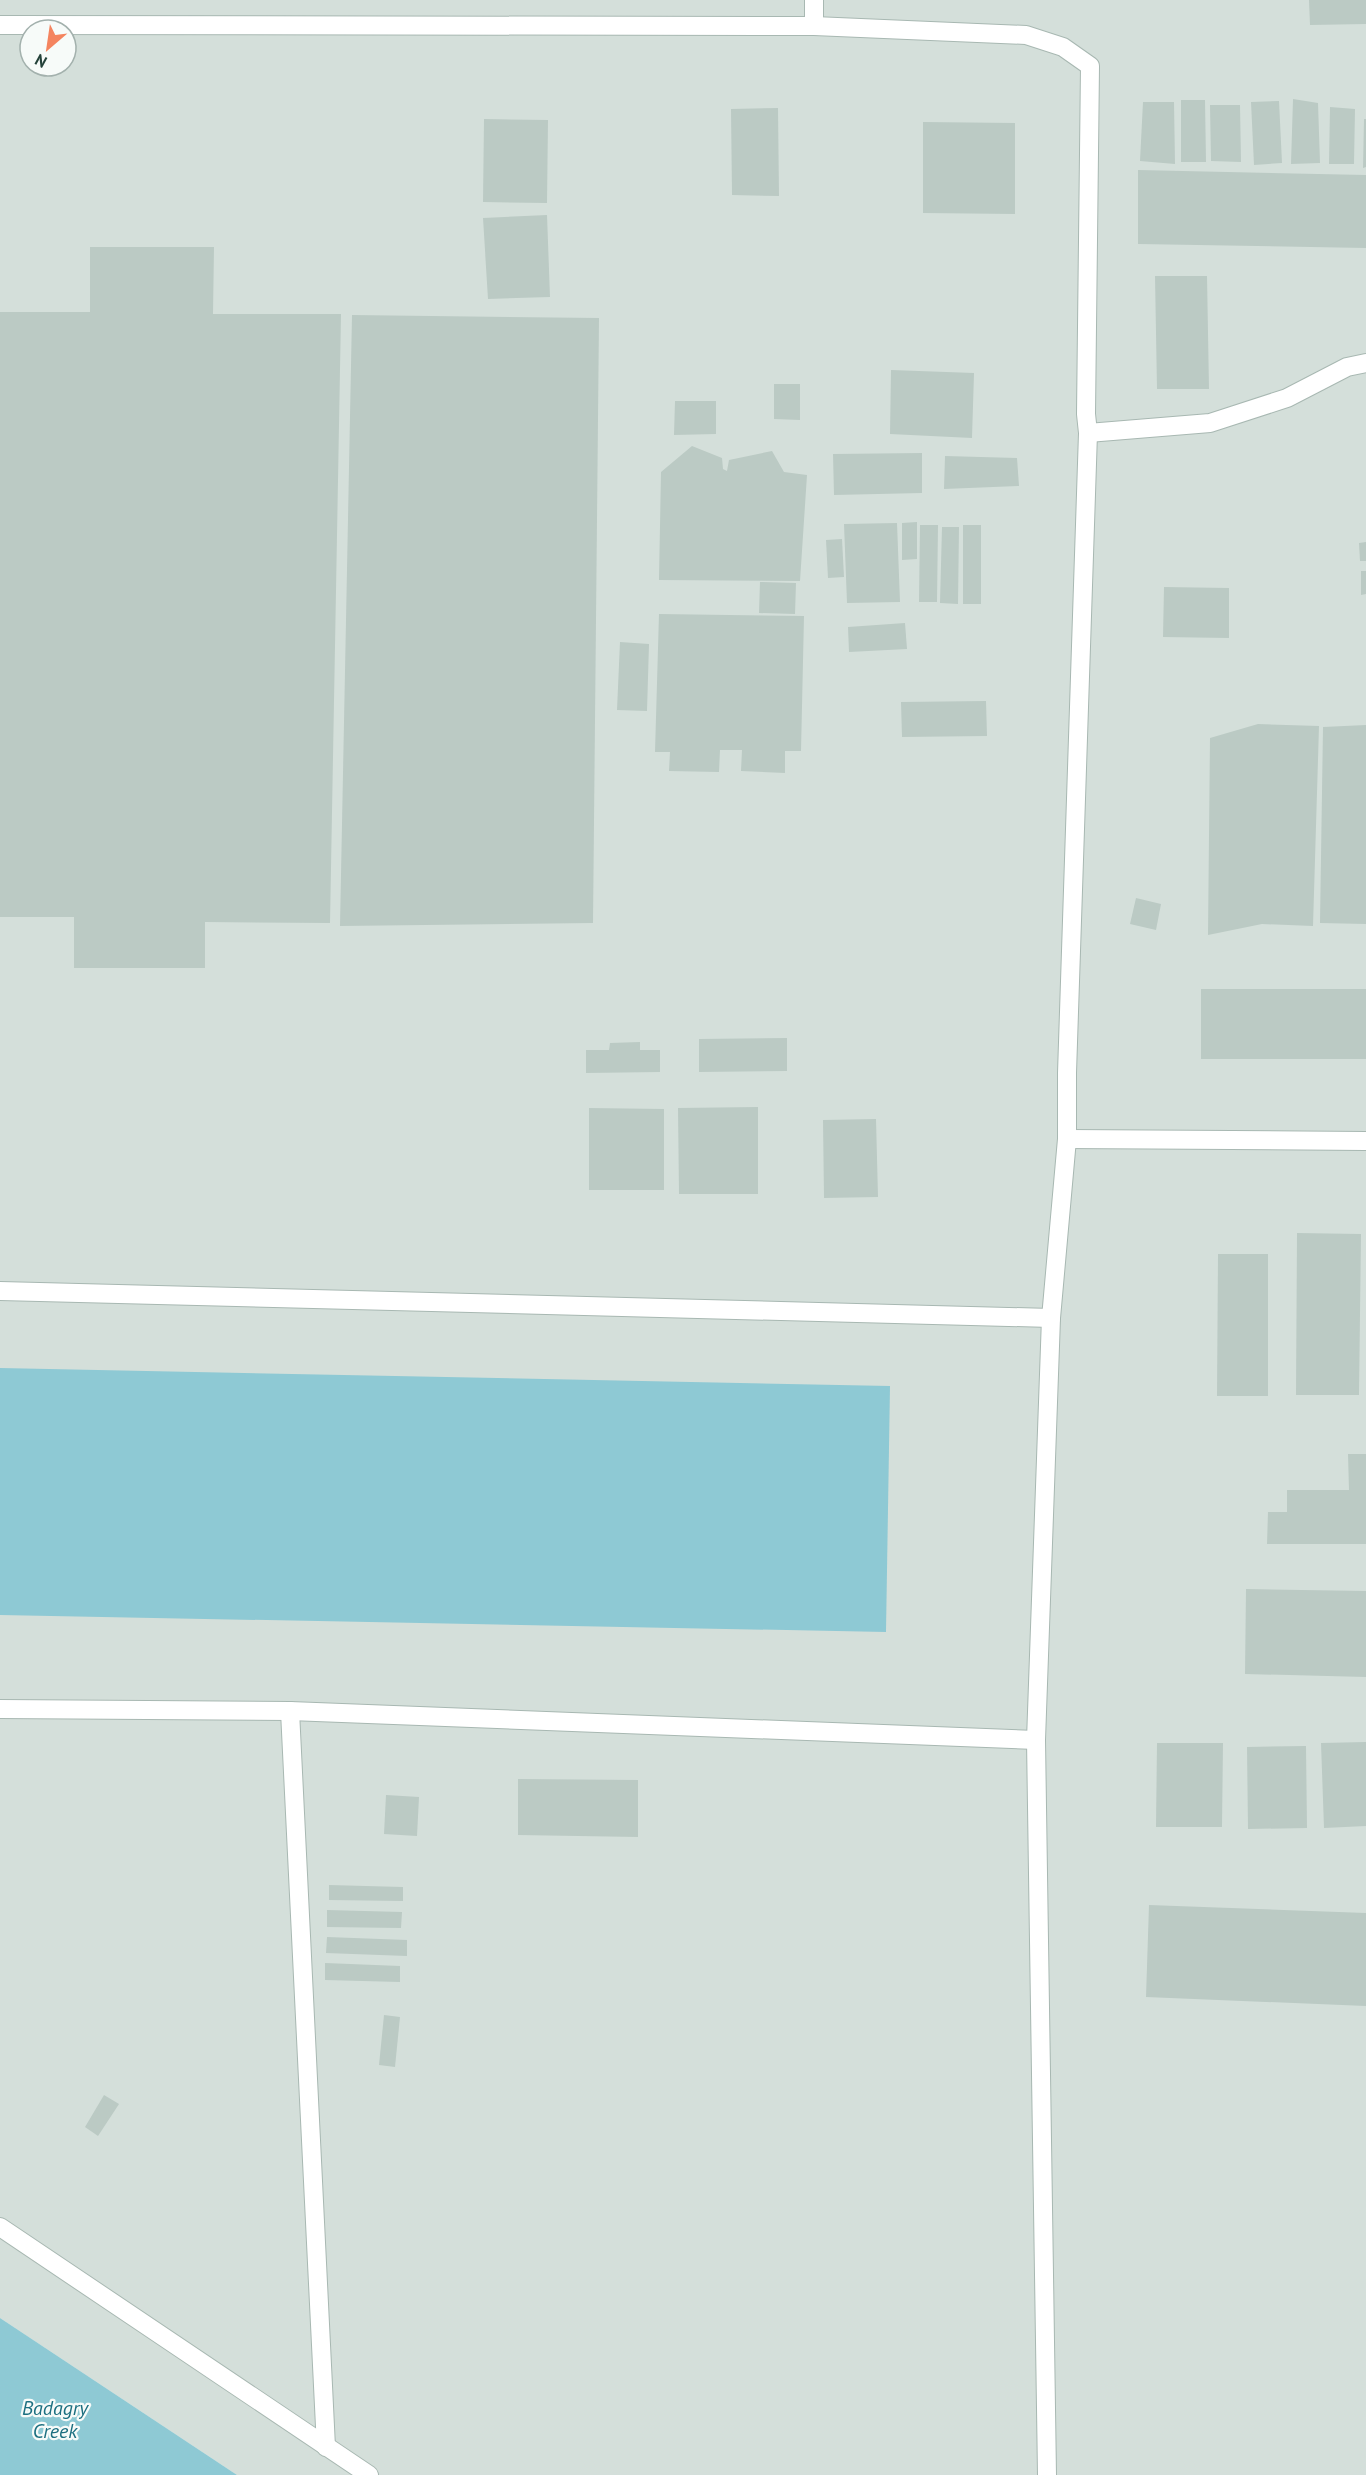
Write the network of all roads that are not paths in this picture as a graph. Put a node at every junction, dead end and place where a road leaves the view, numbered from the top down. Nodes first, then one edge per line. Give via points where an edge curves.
1 (814, 0) edge
2 (0, 25) edge
3 (814, 26) junction
4 (1366, 363) edge
5 (1088, 433) junction
6 (1067, 1139) junction
7 (1366, 1141) edge
8 (0, 1291) edge
9 (1051, 1318) junction
10 (0, 1709) edge
11 (290, 1711) junction
12 (1036, 1740) junction
13 (0, 2227) edge
14 (326, 2447) junction
15 (369, 2475) edge
16 (1047, 2475) edge

1 - 3 lane
2 - 3 lane
3 - 5 lane via 1026,35 1063,47 1090,66
4 - 5 lane via 1347,367 1287,398 1210,423
5 - 6 lane
6 - 7 lane
6 - 9 lane
8 - 9 lane
9 - 12 lane
10 - 11 lane
11 - 12 lane
11 - 14 lane
12 - 16 lane
13 - 14 lane
14 - 15 lane

